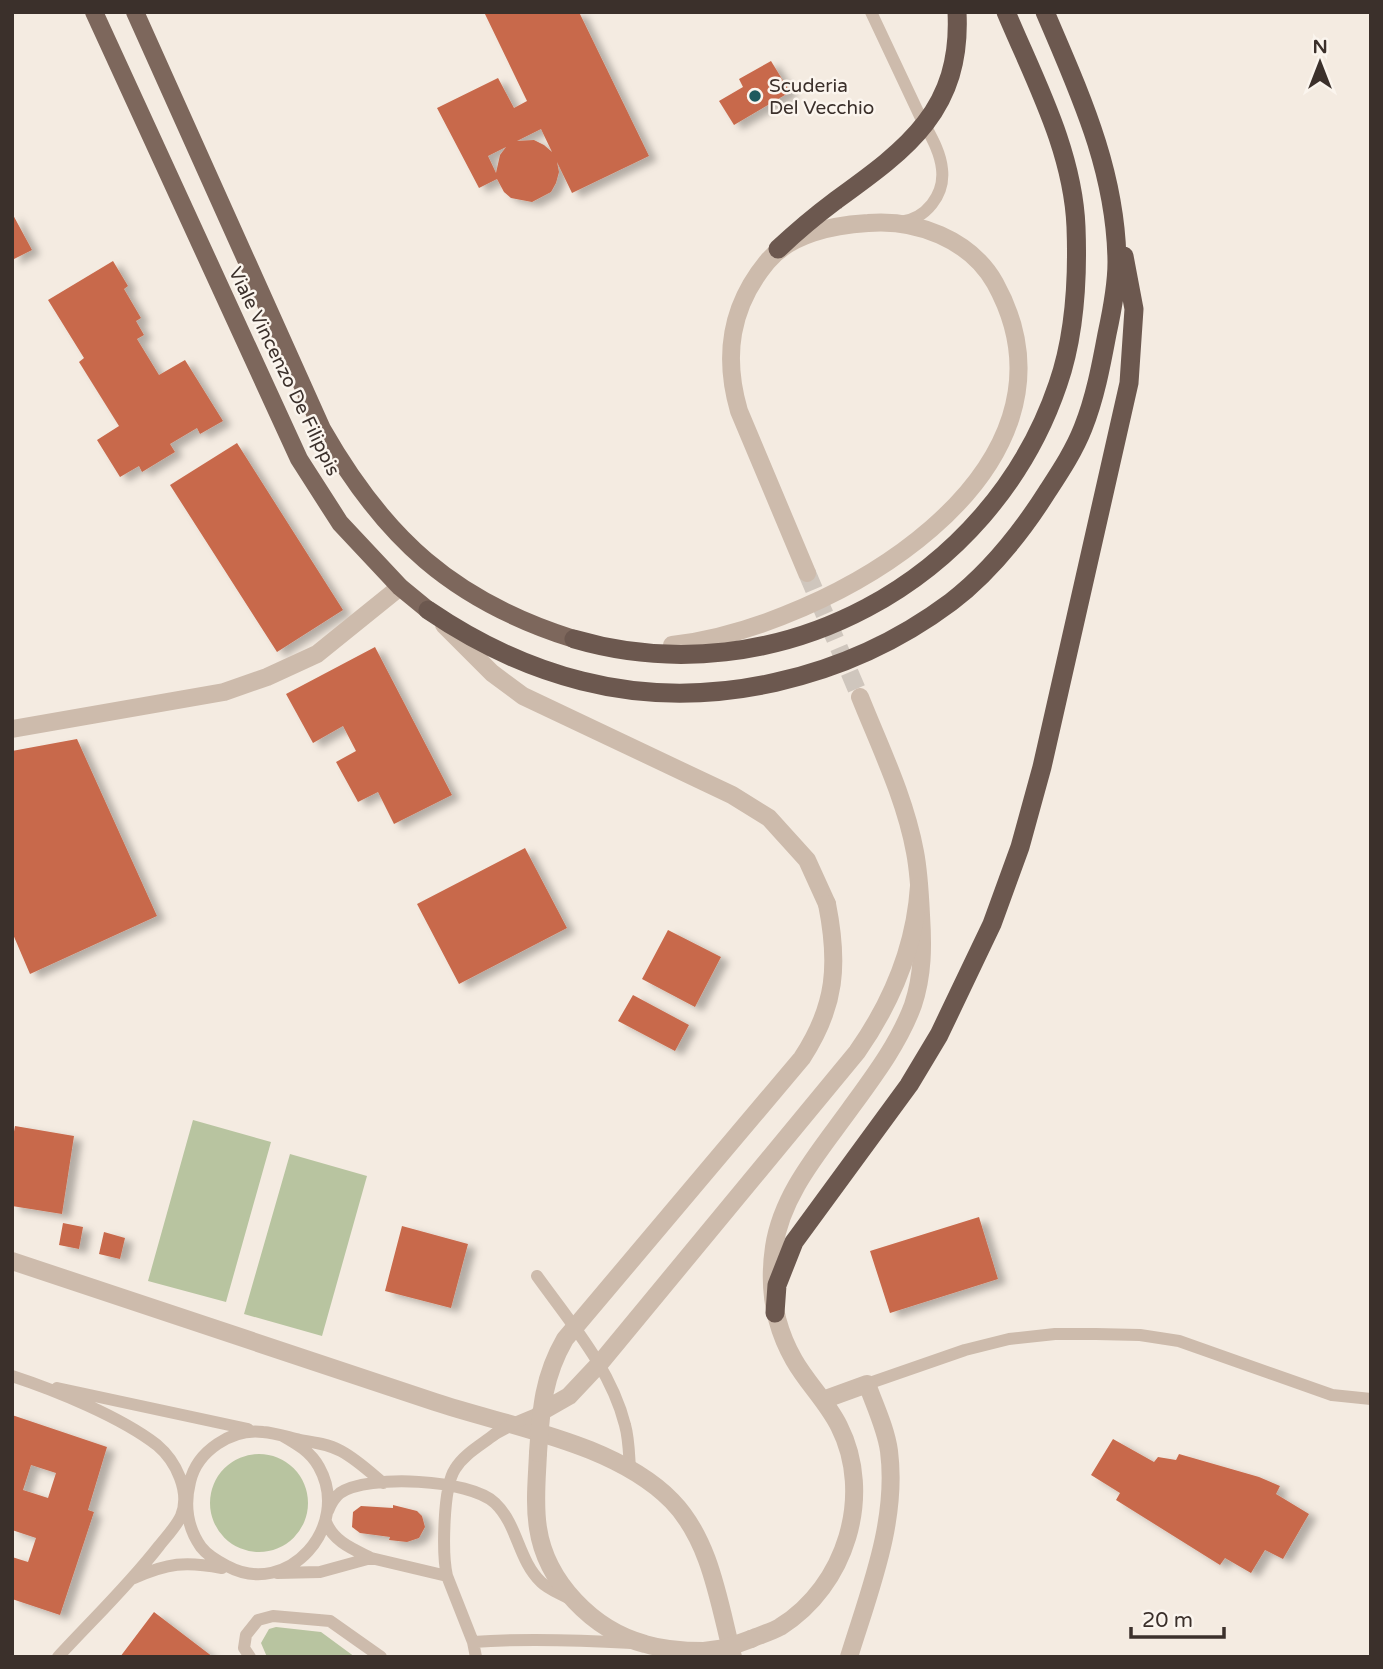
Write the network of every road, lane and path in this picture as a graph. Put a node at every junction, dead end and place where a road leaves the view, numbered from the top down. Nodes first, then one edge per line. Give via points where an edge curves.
1 (94, 12) edge
2 (135, 12) edge
3 (871, 12) edge
4 (957, 12) edge
5 (1006, 12) edge
6 (1045, 12) edge
7 (925, 125) junction
8 (1112, 200) junction
9 (897, 223) junction
10 (778, 249) junction
11 (807, 573) tunnel mouth
12 (400, 587) junction
13 (428, 610) junction
14 (574, 639) junction
15 (859, 697) tunnel mouth
16 (12, 729) edge
17 (919, 886) junction
18 (12, 1261) edge
19 (537, 1276) dead end
20 (775, 1312) junction
21 (12, 1376) edge
22 (33, 1383) junction
23 (867, 1384) junction
24 (1371, 1399) edge
25 (823, 1400) junction
26 (541, 1412) junction
27 (261, 1432) junction
28 (283, 1436) junction
29 (630, 1469) junction
30 (383, 1483) junction
31 (449, 1485) junction
32 (186, 1497) junction
33 (327, 1516) junction
34 (371, 1558) junction
35 (233, 1570) junction
36 (252, 1574) junction
37 (447, 1576) junction
38 (134, 1578) junction
39 (577, 1604) junction
40 (473, 1642) junction
41 (642, 1644) junction
42 (58, 1657) edge
43 (250, 1657) edge
44 (381, 1657) edge
45 (476, 1657) edge
46 (733, 1657) edge
47 (849, 1657) edge

1 - 12 main road, Viale Vincenzo De Filippis via 299,459 340,523
2 - 14 main road, Viale Vincenzo De Filippis via 322,429 343,466 408,547 450,581 513,616
3 - 7 lane
4 - 7 highway via 958,36 949,82
5 - 14 highway, Viale Vincenzo De Filippis via 1066,161 1076,225 1076,288 1059,383 1021,463 992,506 931,568 859,613 820,630 697,655 623,651
6 - 8 highway, Viale Vincenzo De Filippis via 1087,110
7 - 9 lane via 939,159 942,183 922,215
7 - 10 highway via 892,160 809,220
8 - 13 highway, Viale Vincenzo De Filippis via 1117,263 1112,307 1097,386 1082,429 1061,470 1014,539 952,601 915,626 832,667 729,690 680,692 583,681 538,668 464,634
8 - 20 highway via 1134,309 1129,383 1020,847 992,924 939,1035 909,1085 794,1242 777,1285
9 - 10 street via 824,230
9 - 14 street via 950,239 971,254 1001,294 1017,341 1018,390 1013,410 991,459 966,493 914,544 865,578 763,624 726,636 664,646
10 - 11 street via 748,288 738,310 730,360 732,386
12 - 13 main road, Viale Vincenzo De Filippis
12 - 16 street via 317,654 267,677 224,692
13 - 26 street, bridge via 492,673 523,696 732,795 769,818 807,860 827,904 833,934 834,976 814,1039 565,1339 553,1360
15 - 17 street via 899,793 916,855
17 - 20 street, bridge via 923,947 913,1004 880,1066 790,1196 774,1244 771,1293
17 - 26 street, bridge via 913,933 878,1023 601,1362 569,1396
18 - 29 street via 578,1446
19 - 29 lane via 584,1339 611,1387 625,1426
20 - 25 street via 794,1361
21 - 22 lane
22 - 27 lane
22 - 32 lane via 124,1424 159,1446 173,1464
23 - 24 lane via 1009,1339 1055,1334 1140,1335 1179,1342 1332,1395
23 - 25 street
23 - 47 street via 889,1451 889,1493 883,1541
25 - 41 street, bridge via 847,1444 854,1510 831,1575 817,1594 779,1627 726,1648 673,1651
26 - 31 lane, bridge via 495,1434 463,1458
26 - 39 street, bridge via 538,1531 562,1586
27 - 28 lane
27 - 32 lane via 239,1433 219,1442 202,1457
28 - 30 lane via 330,1446
28 - 33 lane via 303,1448 318,1466 327,1487
29 - 46 street via 673,1502 694,1530 710,1567
30 - 31 lane
30 - 33 lane via 348,1489 332,1501
31 - 37 lane via 443,1546
31 - 39 lane via 469,1488 494,1502 542,1583
32 - 35 lane via 187,1516 203,1549
32 - 38 lane via 181,1517
33 - 34 lane via 330,1533
33 - 36 lane via 316,1544 299,1561 276,1572
34 - 36 lane via 320,1572
34 - 37 lane
35 - 36 lane
35 - 38 lane via 175,1563
37 - 40 lane
38 - 42 lane
39 - 41 street via 604,1626
40 - 41 lane
40 - 45 lane
43 - 44 lane via 244,1648 246,1635 258,1620 273,1616 330,1621

